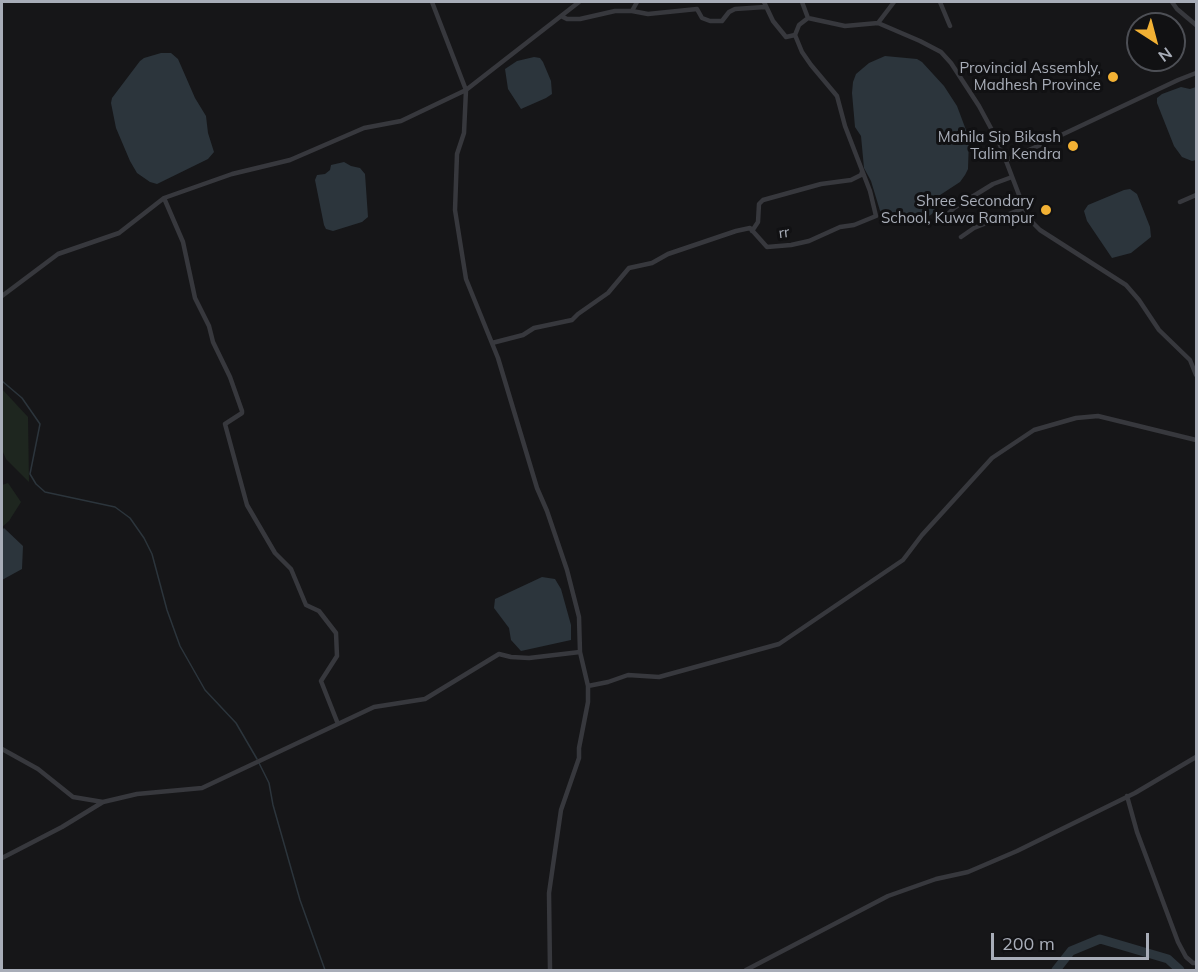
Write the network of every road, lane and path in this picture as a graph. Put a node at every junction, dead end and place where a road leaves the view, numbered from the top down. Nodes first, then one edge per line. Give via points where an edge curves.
1 (432, 2) edge
2 (579, 2) edge
3 (637, 2) edge
4 (698, 2) edge
5 (802, 2) edge
6 (894, 2) edge
7 (940, 2) edge
8 (1172, 2) edge
9 (765, 4) edge
10 (697, 9) junction
11 (632, 11) junction
12 (561, 16) junction
13 (808, 18) junction
14 (878, 23) junction
15 (1197, 25) edge
16 (950, 26) dead end
17 (795, 34) junction
18 (1197, 73) edge
19 (466, 90) junction
20 (1006, 160) junction
21 (862, 172) junction
22 (1012, 177) junction
23 (1197, 195) edge
24 (164, 198) junction
25 (1180, 202) dead end
26 (1024, 208) junction
27 (946, 216) dead end
28 (752, 231) junction
29 (961, 237) dead end
30 (2, 296) edge
31 (492, 343) junction
32 (1197, 375) edge
33 (1197, 441) edge
34 (580, 652) junction
35 (588, 686) junction
36 (338, 724) junction
37 (2, 749) edge
38 (1197, 757) edge
39 (1127, 796) junction
40 (103, 802) junction
41 (2, 858) edge
42 (1197, 963) edge
43 (550, 970) edge
44 (746, 970) edge

1 - 19 street
2 - 12 street
3 - 11 street
4 - 10 street
5 - 13 street
6 - 14 street
7 - 16 street
8 - 15 street
9 - 10 street via 735,9 722,21 702,18
9 - 17 street via 786,37
10 - 11 street via 648,14
11 - 12 street via 580,19
12 - 19 street
13 - 14 street via 845,26
13 - 17 street via 798,25
14 - 20 street via 920,41 951,63 979,106
17 - 21 street, rr via 807,59 837,96
18 - 20 street
19 - 24 street via 401,121 364,128 290,160 232,174
19 - 31 street via 464,133 458,154 457,227 466,279
20 - 22 street
21 - 28 street via 851,180 763,200
21 - 28 street, rr via 876,216 791,245 767,247
22 - 26 street
22 - 27 street via 993,184
23 - 25 street
24 - 30 street via 119,233 58,254
24 - 36 street via 183,242 195,298 242,411 225,424 247,505 275,553 291,568 306,606 319,611 336,633 337,656 321,681
26 - 29 street
26 - 32 street via 1040,230 1126,285 1159,330 1190,360
28 - 31 street via 736,231 629,268 608,293 572,320
31 - 34 street via 567,570 579,617
33 - 35 street via 1098,416 1034,430 992,458 903,560 779,644 659,677 628,675
34 - 35 street
34 - 36 street via 529,657 499,654 425,699 374,707
35 - 43 street via 579,758 561,810 549,893
36 - 40 street via 202,788 137,794
37 - 40 street via 38,769 73,796
38 - 39 street
39 - 42 street via 1178,942 1186,957
39 - 44 street via 983,866 888,896
40 - 41 street

